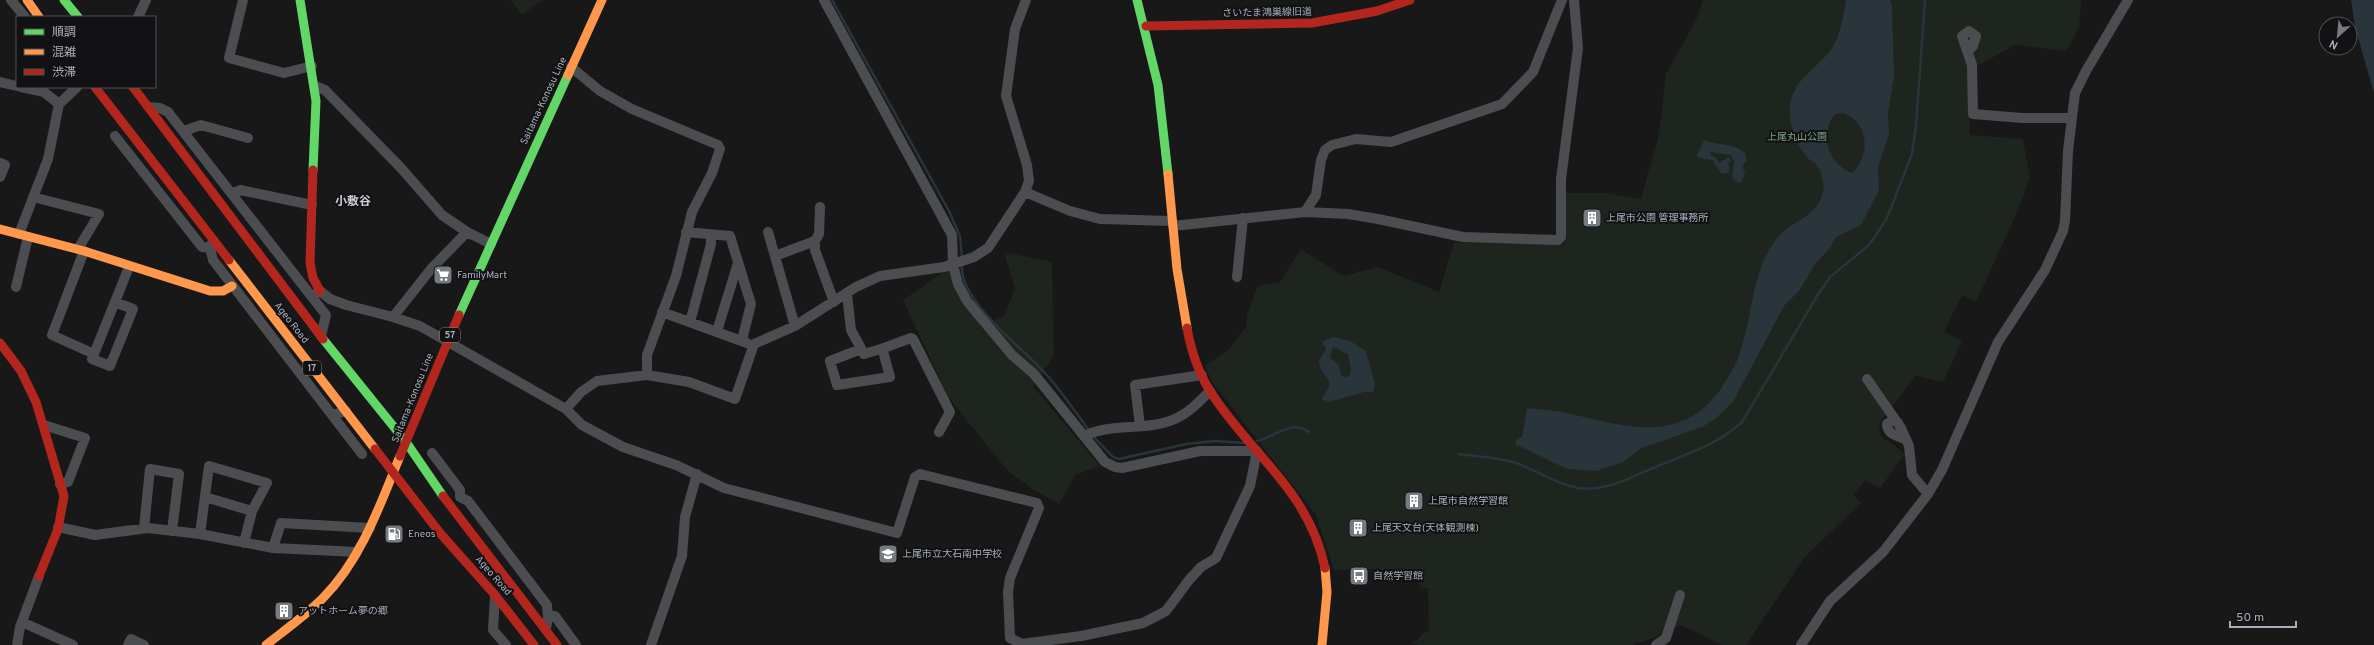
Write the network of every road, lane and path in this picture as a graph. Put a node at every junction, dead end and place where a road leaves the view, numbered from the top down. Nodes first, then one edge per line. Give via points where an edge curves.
1 (11, 0) edge
2 (27, 0) edge
3 (64, 0) edge
4 (146, 0) edge
5 (243, 0) edge
6 (300, 0) edge
7 (602, 0) edge
8 (824, 0) edge
9 (1026, 0) edge
10 (1137, 0) edge
11 (1410, 0) edge
12 (1562, 0) edge
13 (1574, 0) edge
14 (2128, 0) edge
15 (24, 16) edge
16 (38, 16) edge
17 (77, 16) edge
18 (138, 16) edge
19 (1146, 26) junction
20 (1968, 51) dead end
21 (312, 66) junction
22 (571, 67) junction
23 (0, 82) edge
24 (16, 86) edge
25 (315, 86) junction
26 (26, 88) edge
27 (76, 88) edge
28 (96, 88) edge
29 (134, 88) edge
30 (59, 104) junction
31 (148, 106) junction
32 (2072, 118) junction
33 (184, 132) junction
34 (115, 136) dead end
35 (248, 138) dead end
36 (0, 163) edge
37 (0, 178) edge
38 (1026, 192) junction
39 (233, 193) junction
40 (33, 197) junction
41 (312, 205) junction
42 (820, 207) dead end
43 (1305, 212) junction
44 (1243, 218) junction
45 (1173, 223) junction
46 (0, 230) edge
47 (467, 232) junction
48 (686, 232) junction
49 (768, 232) dead end
50 (711, 235) junction
51 (24, 236) junction
52 (815, 241) junction
53 (212, 244) junction
54 (491, 244) junction
55 (81, 250) junction
56 (775, 256) junction
57 (738, 263) junction
58 (953, 265) junction
59 (130, 267) junction
60 (1236, 277) dead end
61 (232, 286) junction
62 (16, 287) dead end
63 (316, 294) junction
64 (848, 294) junction
65 (115, 302) junction
66 (834, 302) junction
67 (662, 312) junction
68 (393, 316) junction
69 (690, 322) junction
70 (795, 326) junction
71 (717, 331) junction
72 (321, 336) junction
73 (742, 340) junction
74 (447, 342) junction
75 (0, 343) edge
76 (754, 344) junction
77 (861, 349) junction
78 (881, 349) junction
79 (94, 354) junction
80 (647, 375) junction
81 (1202, 375) junction
82 (1867, 378) dead end
83 (1210, 390) junction
84 (566, 409) junction
85 (346, 411) junction
86 (332, 415) junction
87 (44, 425) junction
88 (1140, 426) junction
89 (939, 432) dead end
90 (1084, 436) junction
91 (406, 442) junction
92 (1257, 451) junction
93 (432, 453) dead end
94 (362, 454) dead end
95 (394, 474) junction
96 (697, 474) junction
97 (60, 484) junction
98 (441, 493) junction
99 (1928, 494) junction
100 (205, 497) junction
101 (460, 497) junction
102 (252, 511) junction
103 (58, 527) junction
104 (144, 528) junction
105 (370, 528) junction
106 (172, 531) junction
107 (200, 534) junction
108 (244, 543) junction
109 (274, 548) junction
110 (357, 552) junction
111 (39, 576) joint
112 (1680, 594) dead end
113 (495, 595) junction
114 (548, 614) junction
115 (22, 622) junction
116 (546, 628) junction
117 (1081, 641) edge
118 (16, 645) edge
119 (73, 645) edge
120 (128, 645) edge
121 (144, 645) edge
122 (266, 645) edge
123 (506, 645) edge
124 (534, 645) edge
125 (557, 645) edge
126 (576, 645) edge
127 (651, 645) edge
128 (1322, 645) edge
129 (1656, 645) edge
130 (1801, 645) edge

1 - 15 street
2 - 16 main road
3 - 17 main road
4 - 18 street
5 - 21 street via 229,58 284,73
6 - 21 main road
7 - 22 main road, Saitama-Konosu Line / 57
8 - 58 street via 952,235
9 - 38 street via 1015,29 1006,96 1027,165 1029,182
10 - 19 main road
11 - 19 main road, さいたま鴻巣線旧道 via 1372,13 1310,25
12 - 43 street via 1533,72 1502,104 1391,142 1365,138 1332,144 1325,150 1321,160 1316,195
13 - 43 street via 1578,48 1561,179 1561,237 1558,240 1463,237 1348,214
14 - 32 street via 2081,80 2075,93
19 - 45 main road via 1159,83
20 - 32 street via 1972,65 1973,114 2022,118
21 - 25 main road
22 - 48 street via 600,91 632,109 718,145 720,149 712,173 692,212
22 - 54 main road, Saitama-Konosu Line / 57
23 - 24 street
25 - 41 main road
25 - 47 street via 325,90 396,162 442,215
26 - 30 street via 44,92
27 - 30 street
28 - 53 main road, Ageo Road / 17
29 - 31 main road, Ageo Road
30 - 40 street via 48,159
31 - 33 street via 168,112
31 - 72 main road, Ageo Road
32 - 99 street via 2064,231 2033,291 1998,342 1942,470
33 - 35 street via 201,125
33 - 39 street
34 - 53 street via 202,247
36 - 37 street via 5,165
38 - 45 street via 1070,211 1100,219
38 - 58 street via 988,248
39 - 41 street via 240,190
39 - 63 street
40 - 51 street
40 - 55 street via 99,214
41 - 63 main road via 310,263
42 - 52 street via 819,234
43 - 44 street
44 - 45 street
44 - 60 street
45 - 81 main road via 1180,285 1191,342
46 - 51 main road
47 - 54 street
47 - 68 street via 431,269
48 - 50 street
48 - 67 street via 676,276
49 - 56 street
50 - 57 street via 730,236
50 - 69 street via 712,244
51 - 55 main road
51 - 62 street
52 - 56 street
52 - 66 street via 815,250
53 - 61 street via 213,260
53 - 85 main road, Ageo Road / 17
54 - 74 main road, Saitama-Konosu Line / 57
55 - 59 main road
55 - 79 street via 52,335
56 - 70 street
57 - 71 street
57 - 73 street via 751,308
58 - 64 street via 880,276 856,287
58 - 90 street via 958,284 972,307 1012,355 1034,374
59 - 61 main road via 210,291
59 - 65 street
61 - 86 street
63 - 68 street via 346,305
63 - 72 street via 326,315
64 - 66 street
64 - 77 street via 851,330
65 - 79 street
65 - 79 street via 133,309 110,366 92,358
66 - 70 street
67 - 69 street
67 - 80 street via 647,355
68 - 74 street via 420,326
69 - 71 street
70 - 76 street
71 - 73 street
72 - 91 main road, Ageo Road
73 - 76 street
74 - 84 street
74 - 91 main road, Saitama-Konosu Line / 57
75 - 87 main road via 29,383
76 - 80 street via 735,399 688,382
77 - 78 street via 864,354
77 - 78 street via 830,361 838,385 890,377
78 - 89 street via 913,339 950,412
80 - 84 street via 597,381 581,392
81 - 83 main road
81 - 88 street via 1135,385
82 - 99 street via 1898,423 1909,446 1912,475
83 - 88 street via 1190,410 1176,418 1159,424
83 - 92 main road
84 - 96 street via 582,425 623,447
85 - 86 street
85 - 95 main road, Ageo Road / 17
86 - 94 street
87 - 97 main road
87 - 97 street via 85,438 68,482
88 - 90 street via 1094,431
90 - 92 street via 1105,462 1115,467 1132,466 1200,451
91 - 95 main road, Saitama-Konosu Line / 57
91 - 98 main road, Ageo Road
92 - 117 street via 1250,486 1216,558 1201,567 1172,605 1158,616 1143,623
92 - 128 main road via 1307,514 1322,549 1327,576
93 - 101 street via 460,490
95 - 105 main road, Saitama-Konosu Line / 57
95 - 113 main road, Ageo Road / 17 via 440,533
96 - 117 street via 724,488 896,532 915,477 920,474 1037,503 1039,508 1010,578 1010,638 1022,644
96 - 127 street via 685,517 682,556
97 - 103 main road via 64,498
98 - 101 street
98 - 116 main road, Ageo Road
99 - 130 street via 1883,552 1830,601
100 - 102 street
100 - 102 street via 209,466 267,482
100 - 107 street
101 - 114 street via 468,502 547,605
102 - 108 street
103 - 104 street via 95,535
103 - 111 main road
104 - 106 street
104 - 106 street via 150,469 179,474
105 - 109 street via 282,523
105 - 110 main road, Saitama-Konosu Line / 57
106 - 107 street
107 - 108 street
108 - 109 street
109 - 110 street
110 - 122 main road, Saitama-Konosu Line / 57 via 323,598
111 - 115 street
112 - 129 street via 1666,638
113 - 123 street via 493,630
113 - 124 main road, Ageo Road / 17
114 - 116 street
114 - 126 street via 555,616
115 - 118 street
115 - 119 street
116 - 125 main road, Ageo Road
120 - 121 street via 131,639

